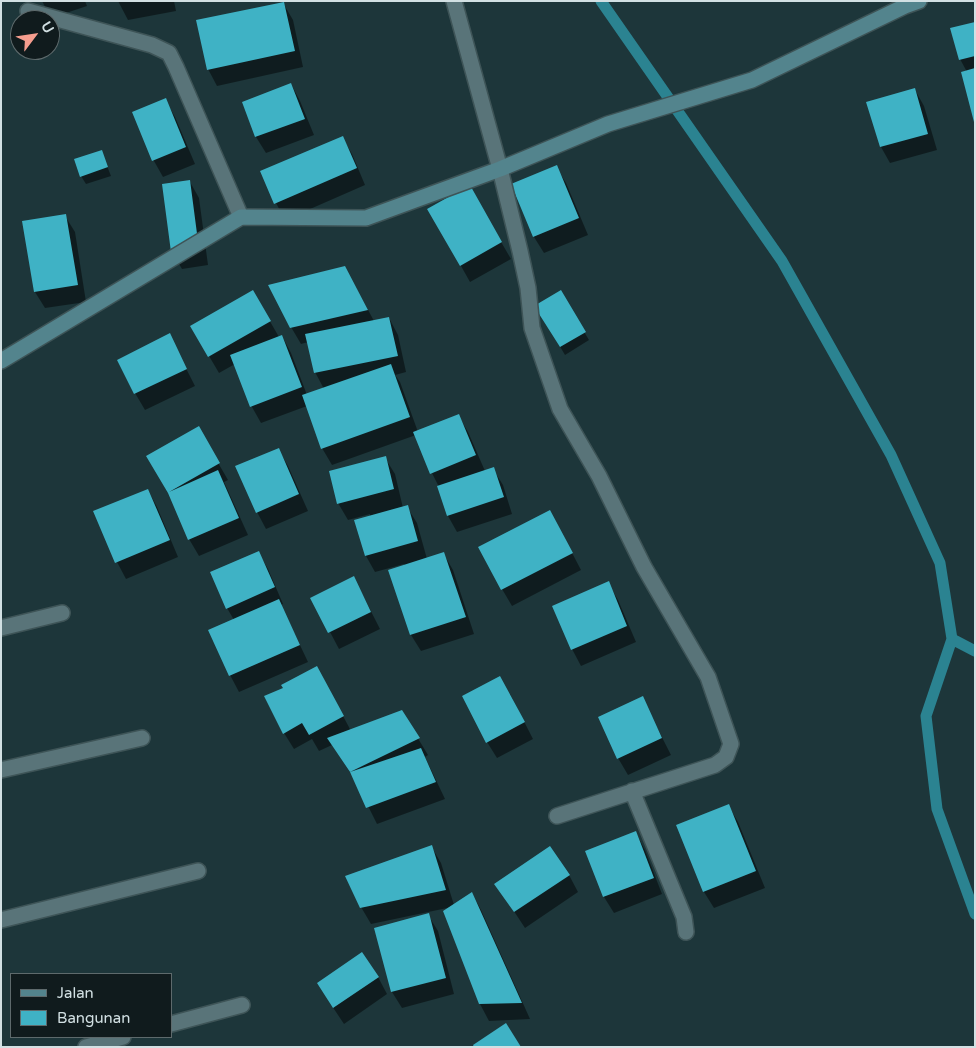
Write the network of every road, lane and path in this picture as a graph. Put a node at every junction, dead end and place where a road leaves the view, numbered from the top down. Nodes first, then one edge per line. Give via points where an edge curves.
1 (454, 1) edge
2 (909, 3) edge
3 (60, 20) edge
4 (500, 169) junction
5 (241, 217) junction
6 (1, 361) edge
7 (62, 613) dead end
8 (1, 628) edge
9 (142, 738) dead end
10 (1, 770) edge
11 (632, 791) junction
12 (557, 816) dead end
13 (198, 871) dead end
14 (1, 920) edge
15 (686, 932) dead end
16 (242, 1004) dead end
17 (172, 1024) edge
18 (119, 1038) edge
19 (86, 1047) edge

1 - 4 street
2 - 4 street via 752,80 608,124
3 - 5 street via 152,45 169,54
4 - 5 street via 366,218
4 - 11 street via 528,288 532,328 560,409 599,476 644,567 708,677 731,744 726,757 715,765
5 - 6 street
7 - 8 street
9 - 10 street
11 - 12 street
11 - 15 street via 684,917
13 - 14 street
16 - 17 street
18 - 19 street

